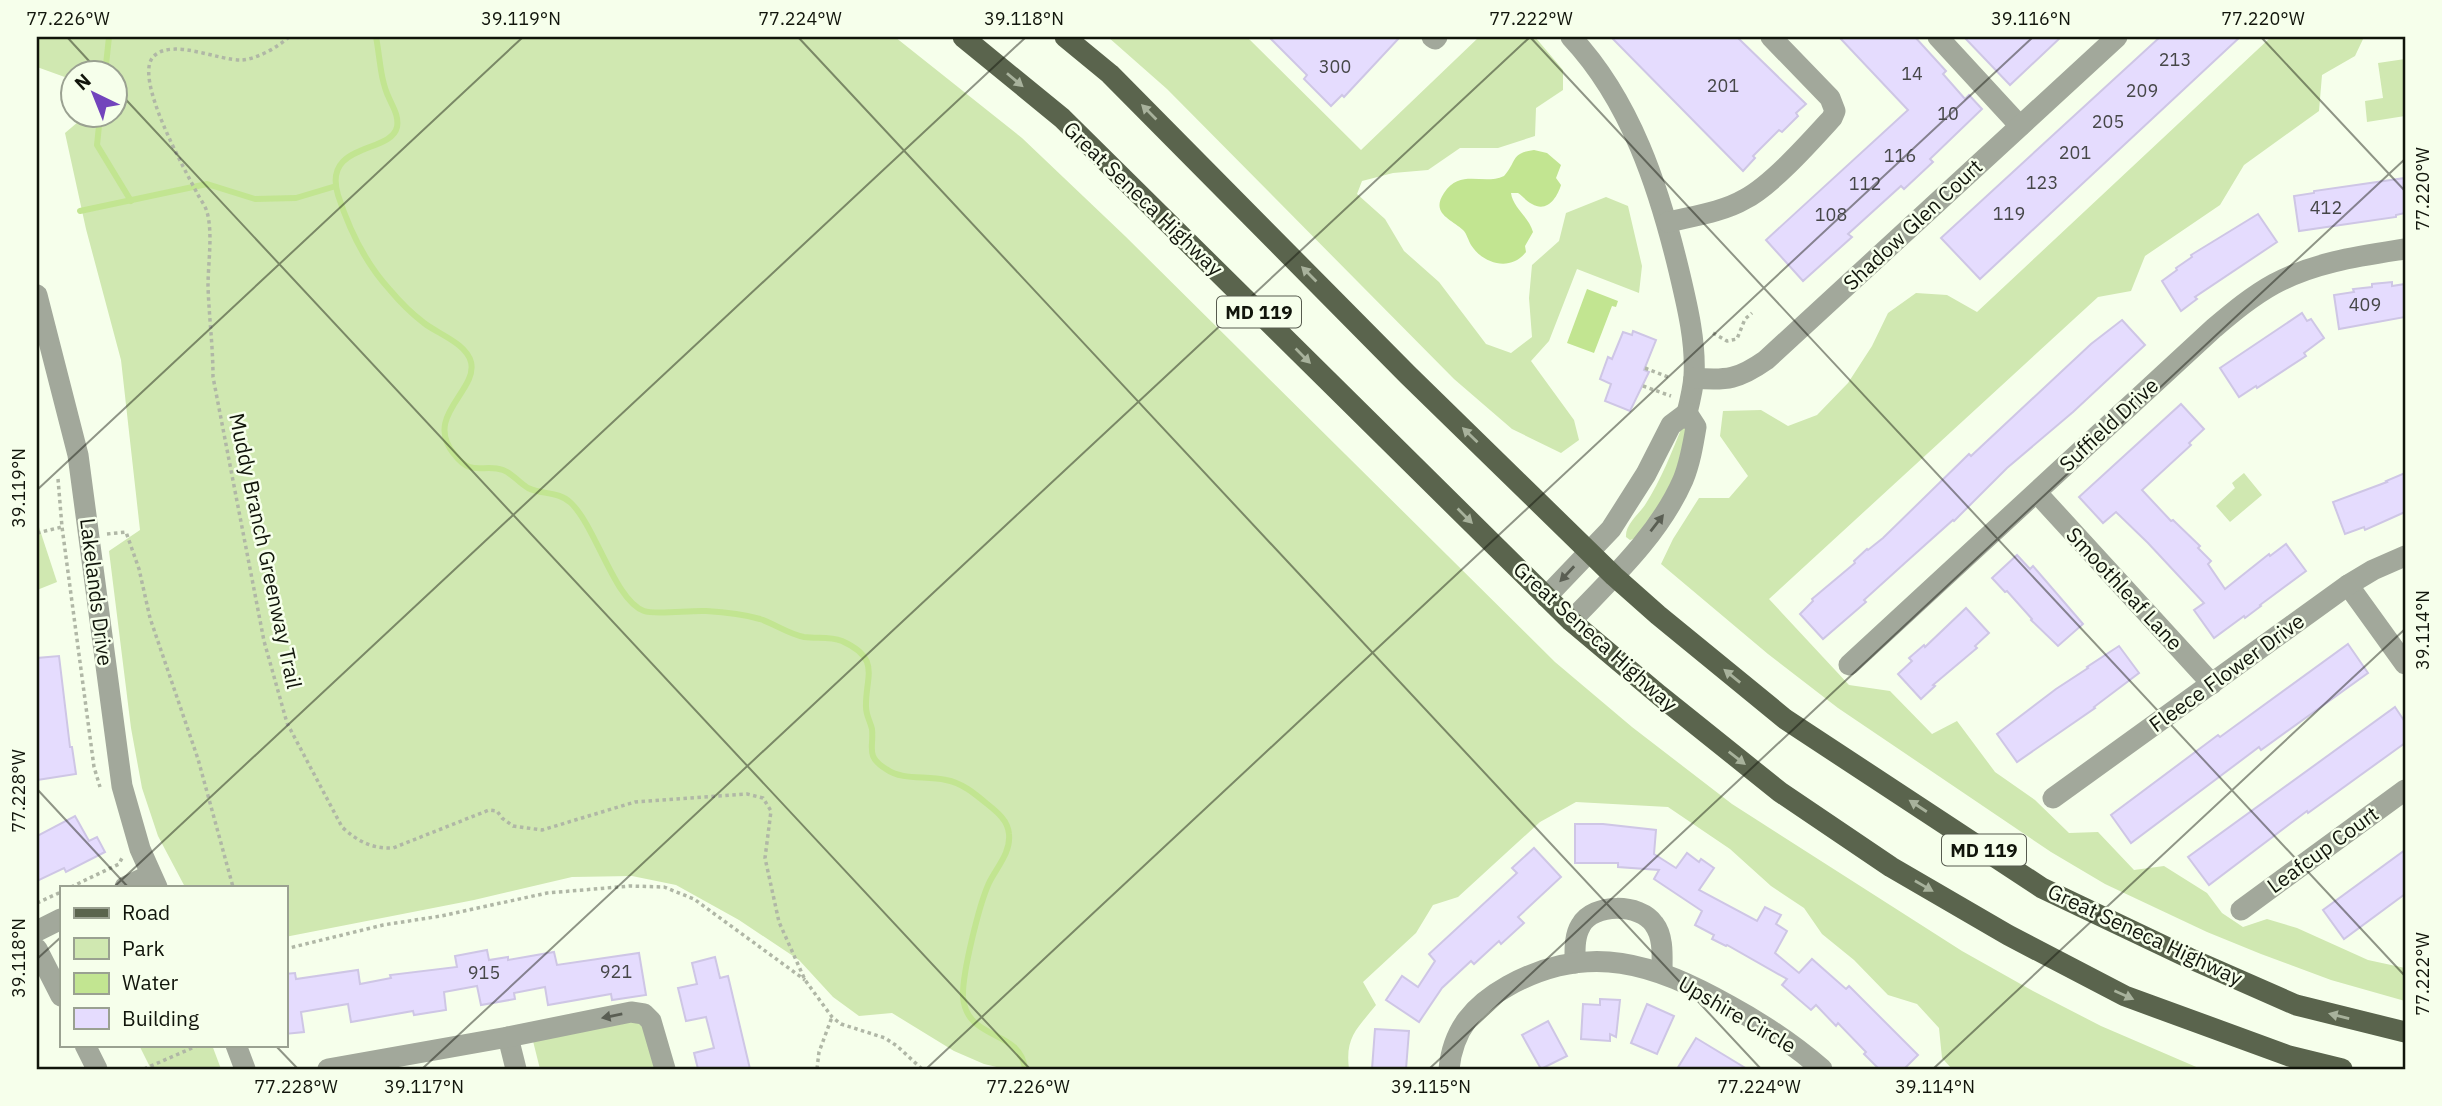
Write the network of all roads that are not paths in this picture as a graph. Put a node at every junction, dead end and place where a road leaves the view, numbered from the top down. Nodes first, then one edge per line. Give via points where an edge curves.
1 (963, 37) edge
2 (1065, 37) edge
3 (1771, 37) edge
4 (1938, 37) edge
5 (2117, 37) edge
6 (1579, 39) edge
7 (2020, 126) junction
8 (1668, 222) junction
9 (2405, 249) edge
10 (37, 296) edge
11 (1694, 377) junction
12 (1688, 413) junction
13 (2037, 494) junction
14 (1588, 551) junction
15 (2405, 556) edge
16 (1614, 576) junction
17 (2348, 585) junction
18 (1546, 597) junction
19 (1571, 621) junction
20 (2405, 664) edge
21 (1849, 666) dead end
22 (2212, 684) junction
23 (2405, 790) edge
24 (2053, 798) dead end
25 (153, 881) edge
26 (130, 886) edge
27 (2241, 910) dead end
28 (60, 920) edge
29 (37, 931) edge
30 (37, 949) edge
31 (1575, 963) junction
32 (1662, 972) junction
33 (60, 994) edge
34 (2405, 1032) edge
35 (508, 1038) junction
36 (86, 1046) edge
37 (236, 1046) edge
38 (380, 1064) edge
39 (97, 1069) edge
40 (245, 1069) edge
41 (328, 1069) edge
42 (516, 1069) edge
43 (665, 1069) edge
44 (1449, 1069) edge
45 (1822, 1069) edge
46 (2342, 1069) edge

1 -> 18 main road, Great Seneca Highway / MD 119 via 1062,118
14 -> 2 main road, Great Seneca Highway / MD 119 via 1110,74
3 - 8 street via 1830,98 1835,111 1832,118 1745,200
4 - 7 street
5 - 7 street, Shadow Glen Court
6 - 8 street via 1636,138
7 - 11 street, Shadow Glen Court via 1766,360 1736,378
8 - 11 street via 1685,296
9 - 13 street, Suffield Drive via 2335,261 2273,285 2213,329
10 - 25 street, Lakelands Drive via 78,455 122,786
11 - 12 street
12 - 14 street via 1671,425 1611,529
16 -> 12 street via 1665,513 1683,480 1696,427
13 - 21 street, Suffield Drive
13 - 22 street, Smoothleaf Lane
14 - 16 main road, Great Seneca Highway / MD 119
14 -> 18 street
15 - 17 street, Fleece Flower Drive
16 - 19 street
34 -> 16 main road, Great Seneca Highway / MD 119 via 2296,1005 2042,888 1785,719
17 - 20 street
17 - 22 street, Fleece Flower Drive
18 - 19 main road, Great Seneca Highway / MD 119
19 -> 46 main road, Great Seneca Highway / MD 119 via 1780,792 1891,867 2008,936 2125,996 2289,1056
22 - 24 street, Fleece Flower Drive
23 - 27 street, Leafcup Court
25 - 26 street
28 - 29 street
30 - 33 street
31 - 32 street, Upshire Circle via 1629,964
31 - 32 street via 1576,937 1585,919 1601,910 1631,911 1648,917 1657,928
31 - 44 street, Upshire Circle via 1541,971 1486,998 1466,1019
32 - 45 street, Upshire Circle via 1753,1019 1795,1045
35 - 38 street
35 - 42 street
43 -> 35 street via 651,1021 644,1014 631,1012
36 - 39 street
37 - 40 street
38 - 41 street

